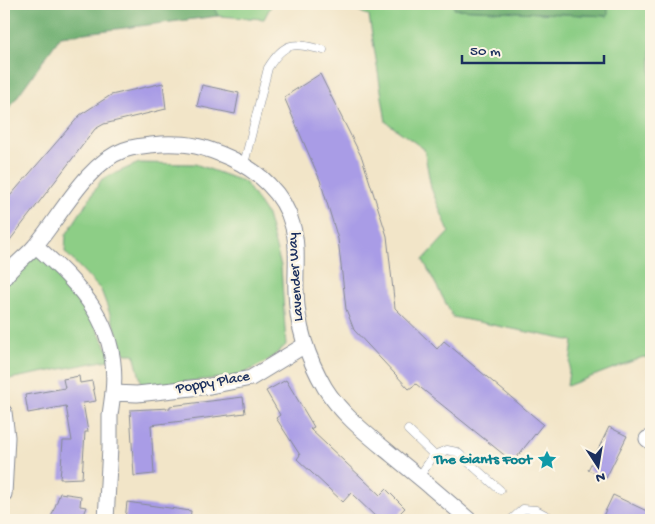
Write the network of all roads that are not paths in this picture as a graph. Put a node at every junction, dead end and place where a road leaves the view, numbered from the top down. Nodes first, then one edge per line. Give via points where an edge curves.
1 (323, 50) dead end
2 (244, 164) junction
3 (36, 246) junction
4 (4, 278) edge
5 (305, 345) junction
6 (113, 393) junction
7 (4, 412) edge
8 (408, 430) dead end
9 (434, 455) junction
10 (419, 477) junction
11 (500, 490) dead end
12 (4, 494) edge
13 (553, 519) edge
14 (106, 520) edge
15 (470, 520) edge
16 (511, 520) edge

1 - 2 lane via 300,44 286,47 276,55 268,68
2 - 3 street, Lavender Way via 188,144 145,145 123,150 102,163 74,194
2 - 5 street, Lavender Way via 260,175 280,198 292,224 298,322
3 - 4 street, Lavender Way
3 - 6 street via 67,273 99,316 113,359
5 - 6 street, Poppy Place via 251,378 137,394
5 - 10 street, Lavender Way via 326,389 348,417
6 - 14 street
7 - 12 street via 7,437
8 - 9 lane
9 - 10 lane
9 - 11 lane via 447,450 457,452
10 - 15 street, Lavender Way
13 - 16 lane via 536,510 523,509

